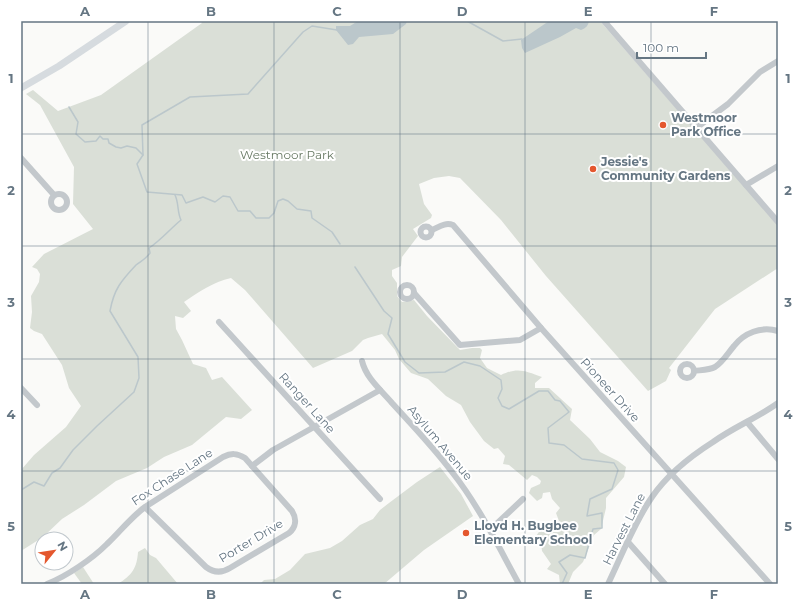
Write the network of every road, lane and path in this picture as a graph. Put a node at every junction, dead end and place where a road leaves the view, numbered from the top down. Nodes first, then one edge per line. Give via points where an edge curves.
1 (126, 21) edge
2 (604, 21) edge
3 (778, 61) edge
4 (21, 88) edge
5 (696, 128) junction
6 (21, 158) edge
7 (778, 166) edge
8 (746, 185) junction
9 (54, 195) dead end
10 (778, 222) edge
11 (432, 230) dead end
12 (414, 293) dead end
13 (219, 322) dead end
14 (541, 328) junction
15 (778, 331) edge
16 (362, 361) dead end
17 (694, 371) dead end
18 (21, 388) edge
19 (380, 390) junction
20 (778, 403) edge
21 (37, 405) dead end
22 (747, 422) junction
23 (314, 427) junction
24 (778, 459) edge
25 (252, 466) junction
26 (672, 475) junction
27 (380, 499) dead end
28 (523, 499) dead end
29 (145, 507) junction
30 (490, 530) junction
31 (628, 542) junction
32 (47, 584) edge
33 (519, 584) edge
34 (608, 584) edge
35 (666, 584) edge
36 (770, 584) edge

1 - 4 main road
2 - 5 street
3 - 5 street via 760,72 734,100
5 - 8 street
6 - 9 street
7 - 8 street
8 - 10 street
11 - 14 street, Pioneer Drive via 449,223 453,225
12 - 14 street via 460,345 520,340
13 - 23 street, Ranger Lane
14 - 26 street, Pioneer Drive
15 - 17 street via 766,329 752,332 740,339 715,367
16 - 19 street, Asylum Avenue via 367,373
18 - 21 street
19 - 23 street
19 - 30 street, Asylum Avenue via 452,471
20 - 22 street, Harvest Lane
22 - 24 street
22 - 26 street, Harvest Lane via 711,442
23 - 25 street via 273,450
23 - 27 street, Ranger Lane
25 - 29 street, Fox Chase Lane via 242,456 229,454
25 - 29 street, Porter Drive via 292,511 295,517 294,525 288,533 226,571 217,572 209,569
26 - 31 street, Harvest Lane via 646,506
26 - 36 street, Pioneer Drive
28 - 30 street
29 - 32 street, Fox Chase Lane via 97,553
30 - 33 street, Asylum Avenue
31 - 34 street, Harvest Lane
31 - 35 street

